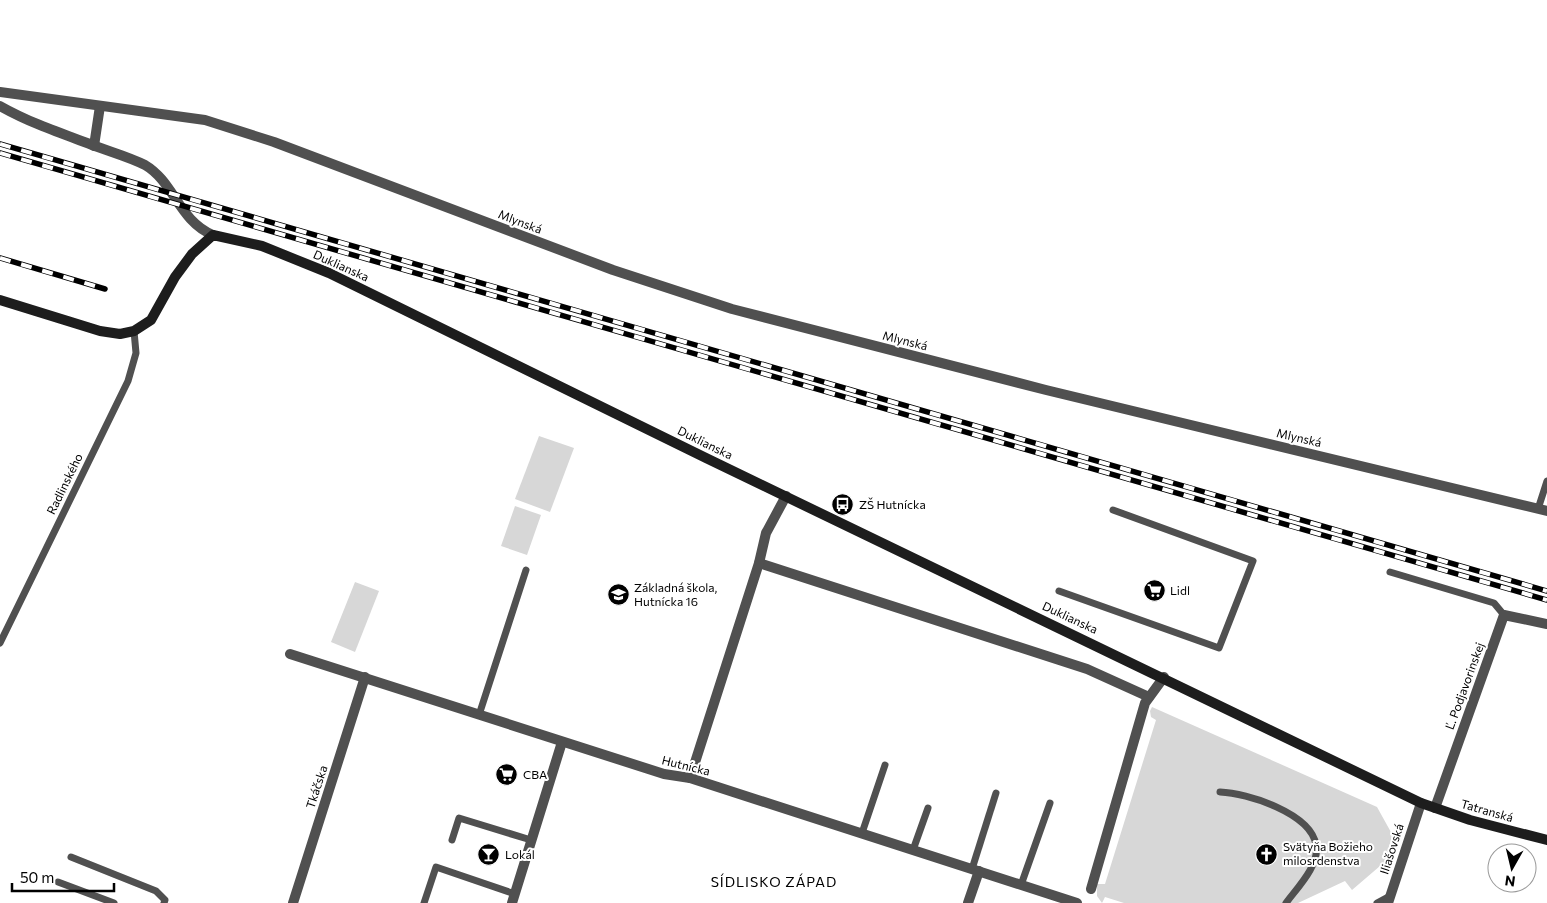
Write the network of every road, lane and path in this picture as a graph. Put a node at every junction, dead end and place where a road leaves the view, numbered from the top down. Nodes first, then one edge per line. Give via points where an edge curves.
1 (0, 92) edge
2 (0, 106) edge
3 (100, 106) junction
4 (94, 146) junction
5 (213, 235) junction
6 (0, 300) edge
7 (134, 331) junction
8 (1547, 481) edge
9 (786, 496) junction
10 (1113, 510) dead end
11 (1543, 510) edge
12 (759, 563) junction
13 (526, 570) dead end
14 (1390, 572) dead end
15 (1059, 591) dead end
16 (1504, 615) junction
17 (1547, 624) edge
18 (0, 643) edge
19 (290, 654) dead end
20 (365, 677) junction
21 (1164, 677) junction
22 (1149, 697) junction
23 (479, 715) junction
24 (562, 742) junction
25 (885, 765) dead end
26 (690, 778) junction
27 (1220, 792) dead end
28 (996, 793) dead end
29 (1421, 802) junction
30 (1050, 803) dead end
31 (928, 808) dead end
32 (1435, 808) junction
33 (862, 833) junction
34 (452, 840) dead end
35 (531, 840) junction
36 (1547, 840) edge
37 (913, 850) junction
38 (71, 857) dead end
39 (975, 870) junction
40 (58, 882) dead end
41 (1021, 885) junction
42 (1091, 889) dead end
43 (513, 898) edge
44 (1389, 899) edge
45 (114, 903) edge
46 (164, 903) edge
47 (293, 903) edge
48 (424, 903) edge
49 (968, 903) edge
50 (1077, 903) edge
51 (1286, 903) edge
52 (1377, 903) edge

1 - 3 street, Mlynská
2 - 4 street
3 - 4 street
3 - 11 street, Mlynská via 205,120 274,142 613,270 732,309 1046,390
4 - 5 street via 135,160 150,169 192,223
5 - 7 main road via 192,254 175,277 151,320
5 - 9 main road, Duklianska via 262,246 329,273
6 - 7 main road via 100,332 120,334
7 - 18 lane, Radlinského via 136,353 128,381
8 - 11 lane
9 - 12 street via 766,533
9 - 21 main road, Duklianska
10 - 15 lane via 1253,561 1219,648
12 - 22 street via 1087,669
12 - 26 street
13 - 23 lane
14 - 16 lane via 1494,603
16 - 17 street
16 - 32 street, Ľ. Podjavorinskej
19 - 20 street, Hutnícka
20 - 23 street, Hutnícka
20 - 47 street, Tkáčska
21 - 22 street
21 - 29 main road, Duklianska
22 - 42 street via 1121,780
23 - 24 street, Hutnícka
24 - 26 street, Hutnícka via 664,774
24 - 35 street
25 - 33 lane
26 - 33 street, Hutnícka
27 - 51 lane via 1236,793 1274,806 1303,824 1312,835 1316,846 1313,862
28 - 39 lane
29 - 32 main road, Tatranská
29 - 44 street, Iliašovská
30 - 41 lane
31 - 37 lane
32 - 36 main road, Tatranská
33 - 37 street, Hutnícka
34 - 35 lane via 459,818
35 - 43 street
37 - 39 street, Hutnícka
38 - 46 lane via 156,891
39 - 41 street, Hutnícka
39 - 49 street
40 - 45 lane
41 - 50 street, Hutnícka
43 - 48 lane via 436,867
44 - 52 lane

